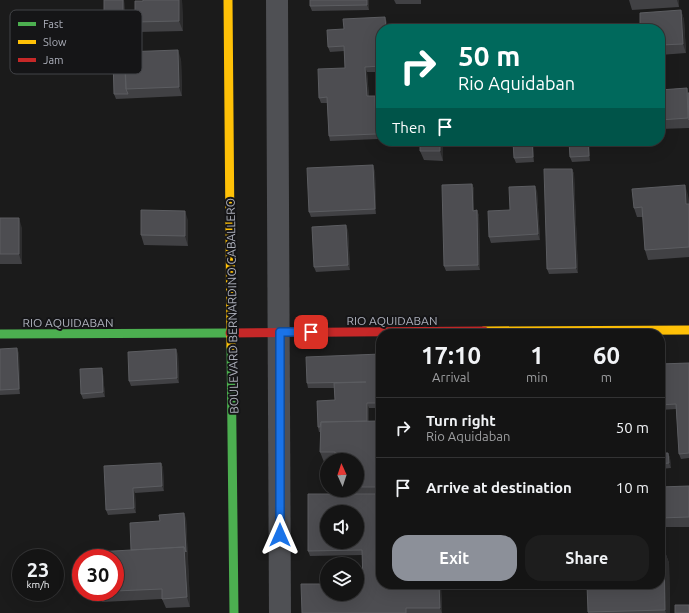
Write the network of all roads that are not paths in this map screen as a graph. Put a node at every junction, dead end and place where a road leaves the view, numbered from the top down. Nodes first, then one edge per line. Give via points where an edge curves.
1 (228, 0) edge
2 (277, 0) edge
3 (665, 330) edge
4 (689, 330) edge
5 (280, 332) junction
6 (376, 332) edge
7 (233, 333) junction
8 (0, 334) edge
9 (234, 613) edge
10 (280, 613) edge

1 - 7 street, BOULEVARD BERNARDINO CABALLERO
2 - 5 street
3 - 4 street, RIO AQUIDABAN
5 - 6 street, RIO AQUIDABAN
5 - 7 street, RIO AQUIDABAN
5 - 10 street
7 - 8 street, RIO AQUIDABAN
7 - 9 street, BOULEVARD BERNARDINO CABALLERO

